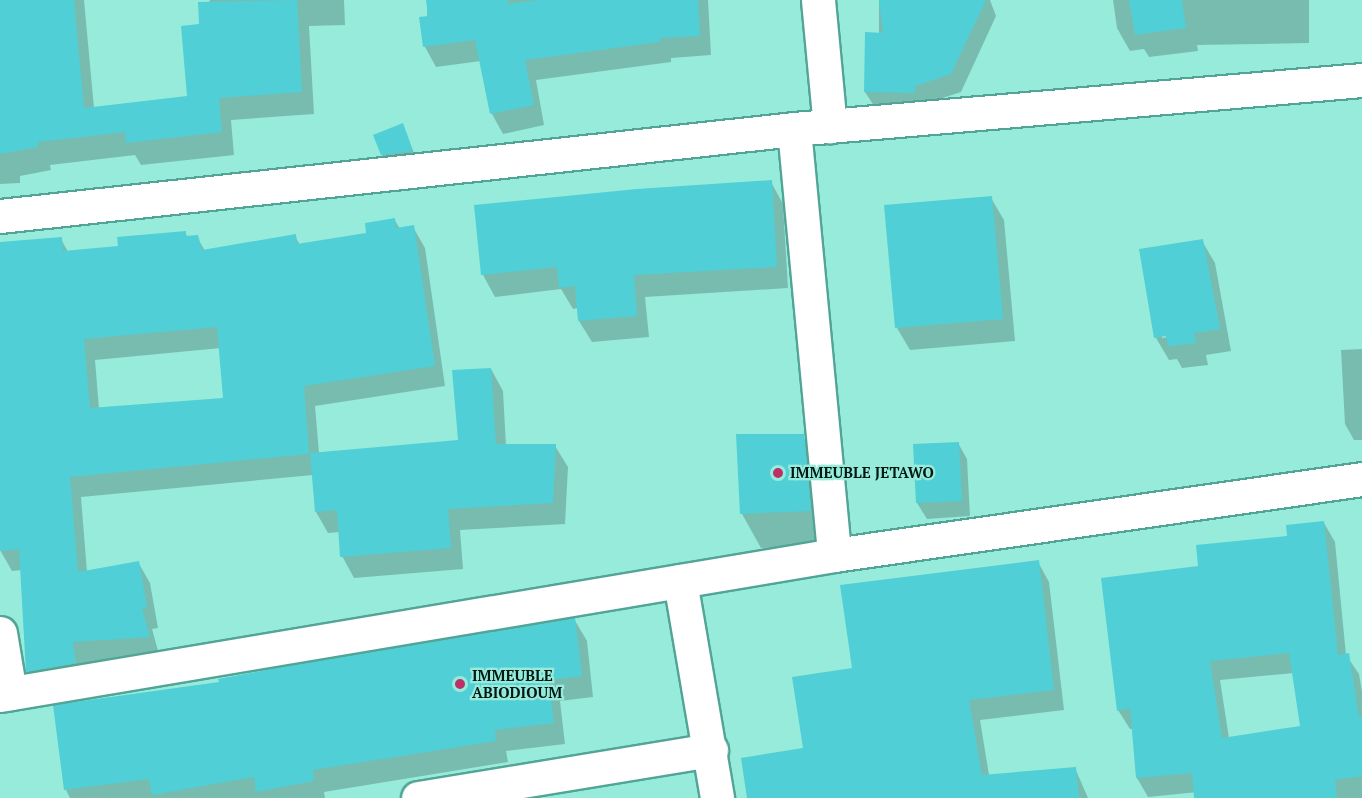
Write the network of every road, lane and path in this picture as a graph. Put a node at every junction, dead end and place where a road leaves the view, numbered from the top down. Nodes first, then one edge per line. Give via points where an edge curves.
1 (818, 0) edge
2 (1362, 80) edge
3 (830, 126) junction
4 (794, 129) junction
5 (0, 216) edge
6 (1362, 479) edge
7 (834, 555) junction
8 (680, 581) junction
9 (0, 633) edge
10 (5, 694) edge
11 (711, 750) junction
12 (418, 798) edge
13 (717, 798) edge

1 - 3 street
2 - 3 street
3 - 4 street
4 - 5 street
4 - 7 street
6 - 7 street
7 - 8 street
8 - 10 street
8 - 11 street
9 - 10 street
11 - 12 street
11 - 13 street

